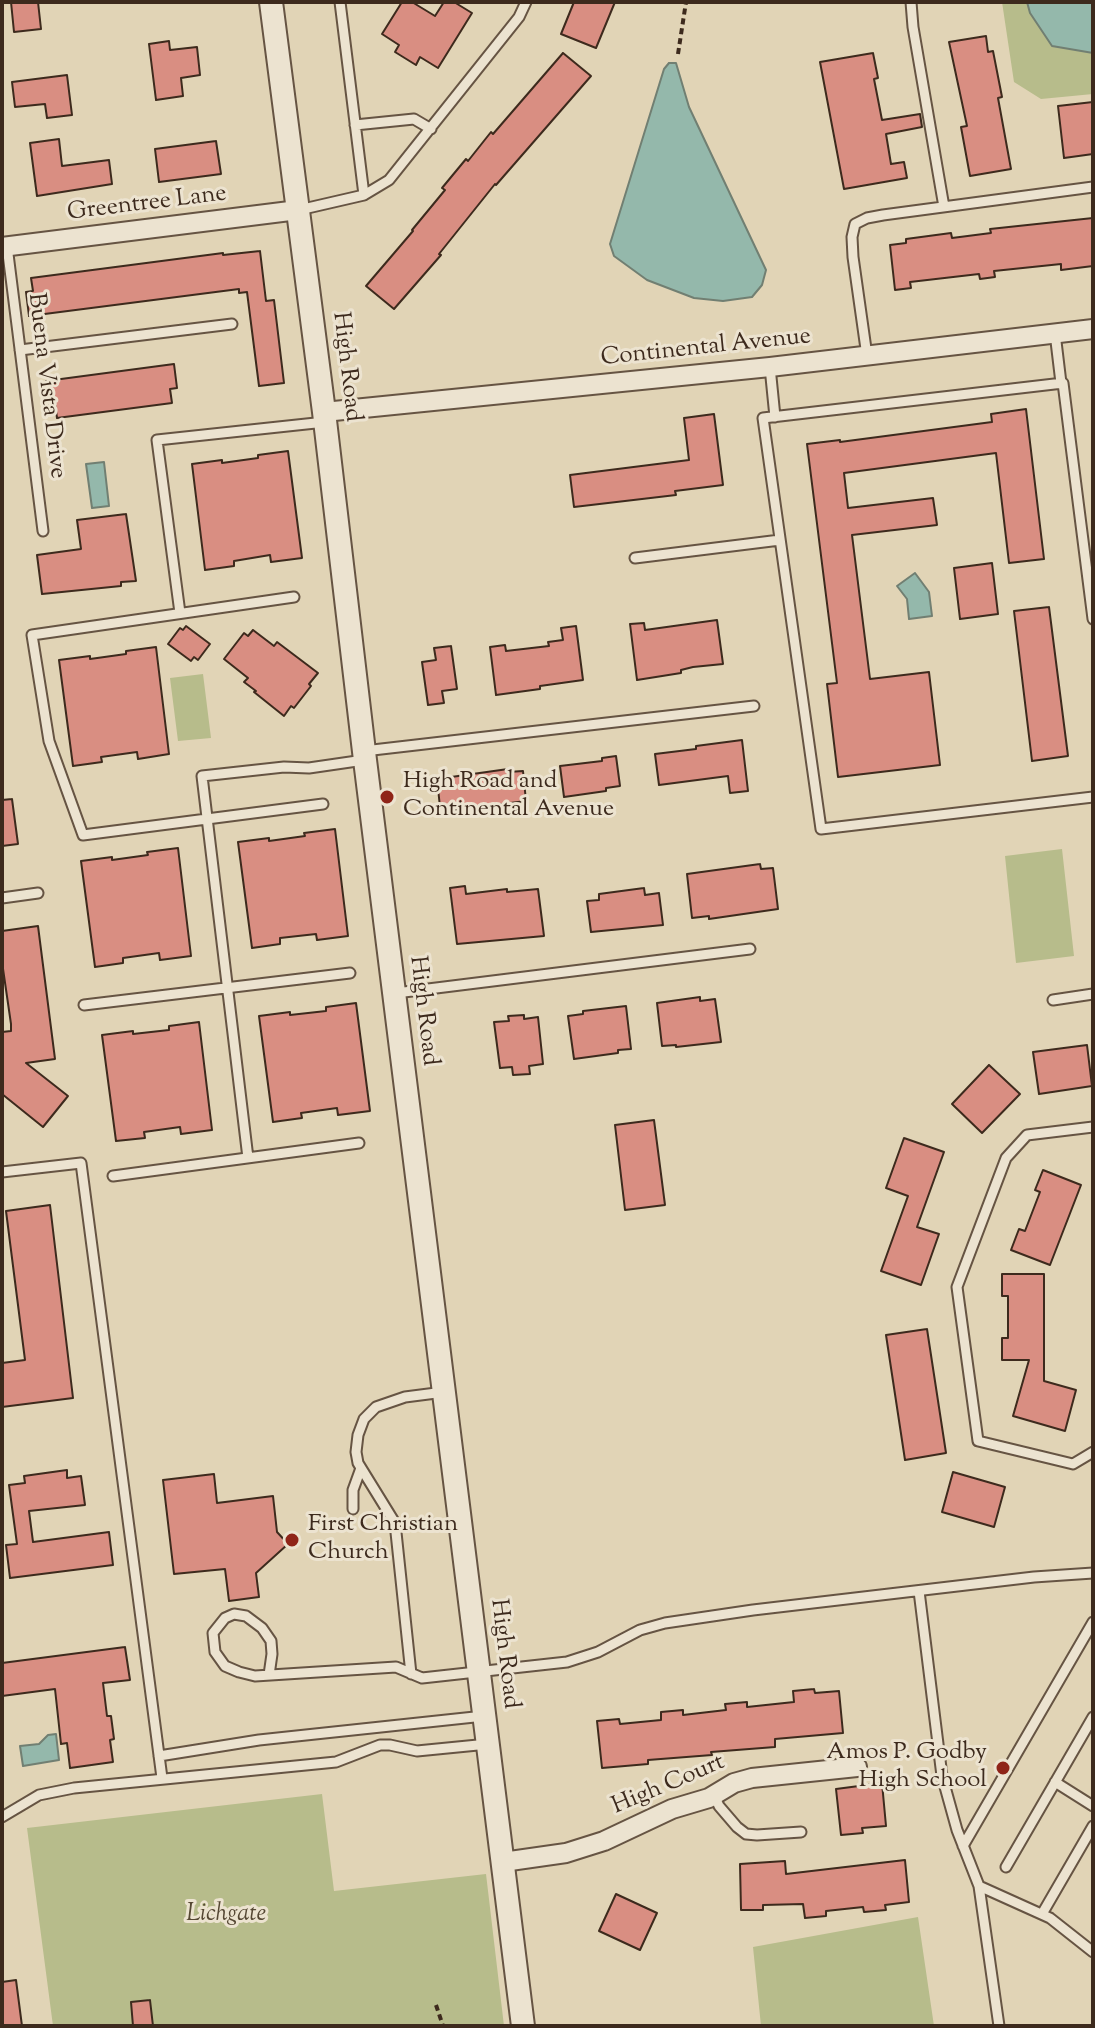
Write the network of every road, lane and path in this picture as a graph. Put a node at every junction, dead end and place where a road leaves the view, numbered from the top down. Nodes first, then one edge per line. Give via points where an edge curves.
1 (271, 2) edge
2 (340, 2) edge
3 (526, 2) edge
4 (686, 2) edge
5 (911, 2) edge
6 (678, 54) dead end
7 (355, 125) junction
8 (431, 129) junction
9 (1093, 187) edge
10 (364, 195) junction
11 (944, 207) junction
12 (298, 210) junction
13 (4, 247) edge
14 (232, 324) dead end
15 (1093, 329) edge
16 (1055, 333) junction
17 (20, 350) junction
18 (867, 356) junction
19 (770, 367) junction
20 (1061, 383) junction
21 (325, 417) junction
22 (775, 417) junction
23 (43, 531) dead end
24 (780, 540) junction
25 (635, 558) dead end
26 (294, 597) dead end
27 (180, 613) junction
28 (1093, 619) edge
29 (754, 706) dead end
30 (364, 756) junction
31 (1093, 797) edge
32 (323, 804) dead end
33 (207, 819) junction
34 (38, 893) dead end
35 (2, 898) edge
36 (750, 949) dead end
37 (350, 973) dead end
38 (228, 988) junction
39 (394, 993) junction
40 (1093, 994) edge
41 (1053, 1000) dead end
42 (84, 1005) dead end
43 (1093, 1127) edge
44 (359, 1143) dead end
45 (248, 1158) junction
46 (2, 1172) edge
47 (113, 1176) dead end
48 (444, 1392) junction
49 (1093, 1452) edge
50 (361, 1468) junction
51 (353, 1509) dead end
52 (1093, 1573) edge
53 (919, 1591) junction
54 (1093, 1622) edge
55 (479, 1672) junction
56 (411, 1674) junction
57 (269, 1675) junction
58 (484, 1716) junction
59 (1093, 1717) edge
60 (488, 1744) junction
61 (159, 1756) junction
62 (857, 1767) dead end
63 (162, 1778) junction
64 (1055, 1782) junction
65 (714, 1795) junction
66 (1093, 1806) edge
67 (2, 1817) edge
68 (1093, 1826) edge
69 (801, 1832) dead end
70 (963, 1846) junction
71 (503, 1862) junction
72 (1006, 1867) dead end
73 (979, 1886) junction
74 (1042, 1914) junction
75 (1093, 1952) edge
76 (436, 2005) dead end
77 (443, 2026) edge
78 (523, 2026) edge
79 (999, 2026) edge

1 - 12 street, High Road
2 - 7 lane
3 - 8 lane
4 - 6 path
5 - 11 lane
7 - 8 lane via 414,119
7 - 10 lane
8 - 10 lane via 389,180
9 - 11 lane
10 - 12 lane
11 - 18 lane via 855,224 853,257
12 - 13 street, Greentree Lane
12 - 21 street, High Road
13 - 17 lane, Buena Vista Drive
14 - 17 lane
15 - 16 street, Continental Avenue
16 - 18 street, Continental Avenue
16 - 20 lane
17 - 23 lane, Buena Vista Drive
18 - 19 street, Continental Avenue
19 - 21 street, Continental Avenue
19 - 22 lane
20 - 22 lane
20 - 28 lane
21 - 27 lane via 157,440
21 - 30 street, High Road
22 - 24 lane via 763,418
24 - 25 lane
24 - 31 lane via 821,829
26 - 27 lane
27 - 33 lane via 32,635 49,741 83,835
29 - 30 lane
30 - 33 lane via 309,768 202,776
30 - 39 street, High Road
32 - 33 lane
33 - 38 lane
34 - 35 lane
36 - 39 lane
37 - 38 lane
38 - 42 lane
38 - 45 lane
39 - 48 street, High Road
40 - 41 lane
43 - 49 lane via 1027,1135 1006,1158 957,1287 978,1441 1073,1464
44 - 45 lane
45 - 47 lane
46 - 61 lane via 81,1163
48 - 50 lane via 376,1407 358,1435
48 - 55 street, High Road
50 - 51 lane
50 - 56 lane via 395,1523
52 - 53 lane
53 - 55 lane via 665,1623 567,1662
53 - 70 lane via 942,1776
54 - 70 lane
55 - 56 lane via 422,1678
55 - 58 street, High Road
56 - 57 lane via 396,1667
57 - 57 lane via 271,1641 262,1628 246,1616 225,1618 213,1633 218,1659 239,1672
58 - 60 street, High Road
58 - 61 lane
59 - 64 lane
60 - 63 lane via 417,1751 380,1745 336,1762
60 - 71 street, High Road
61 - 63 lane
62 - 65 street, High Court via 752,1778
63 - 67 lane via 39,1795
64 - 66 lane
64 - 72 lane
65 - 69 lane via 746,1834
65 - 71 street, High Court via 604,1841 566,1853
68 - 74 lane
70 - 73 lane
71 - 78 street, High Road
73 - 74 lane
73 - 79 lane
74 - 75 lane
76 - 77 path

